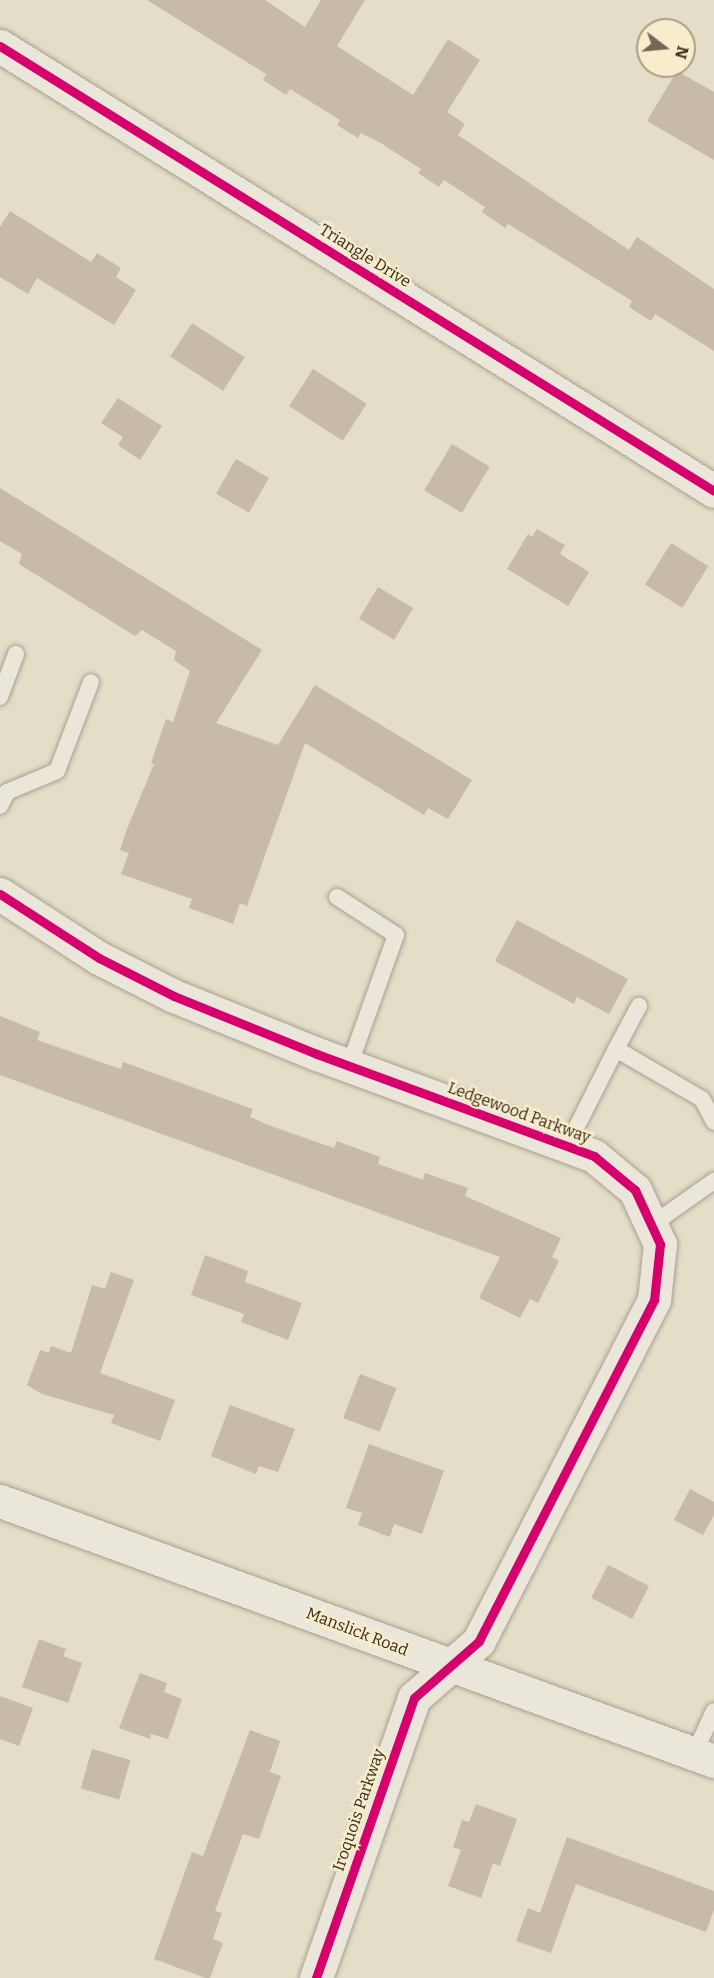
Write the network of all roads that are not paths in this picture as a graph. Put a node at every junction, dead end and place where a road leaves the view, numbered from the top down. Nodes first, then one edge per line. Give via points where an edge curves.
1 (0, 46) edge
2 (714, 491) edge
3 (16, 654) dead end
4 (91, 682) dead end
5 (0, 697) edge
6 (2, 793) edge
7 (0, 894) edge
8 (337, 897) dead end
9 (639, 1006) dead end
10 (616, 1049) junction
11 (349, 1066) junction
12 (714, 1122) edge
13 (567, 1146) junction
14 (714, 1181) edge
15 (653, 1224) junction
16 (0, 1501) edge
17 (451, 1665) junction
18 (714, 1711) edge
19 (704, 1757) edge
20 (316, 1978) edge

1 - 2 street, Triangle Drive
3 - 5 lane
4 - 6 lane via 57,771
7 - 11 street, Ledgewood Parkway via 99,958 174,996
8 - 11 lane via 396,935
9 - 10 lane
10 - 12 lane via 702,1099
10 - 13 lane
11 - 13 street, Ledgewood Parkway
13 - 15 street, Ledgewood Parkway via 594,1156 619,1173 635,1190
14 - 15 lane
15 - 17 street, Ledgewood Parkway via 660,1244 654,1300 479,1641
16 - 17 street, Manslick Road
17 - 19 street, Manslick Road
17 - 20 street, Iroquois Parkway via 414,1698
18 - 19 lane

